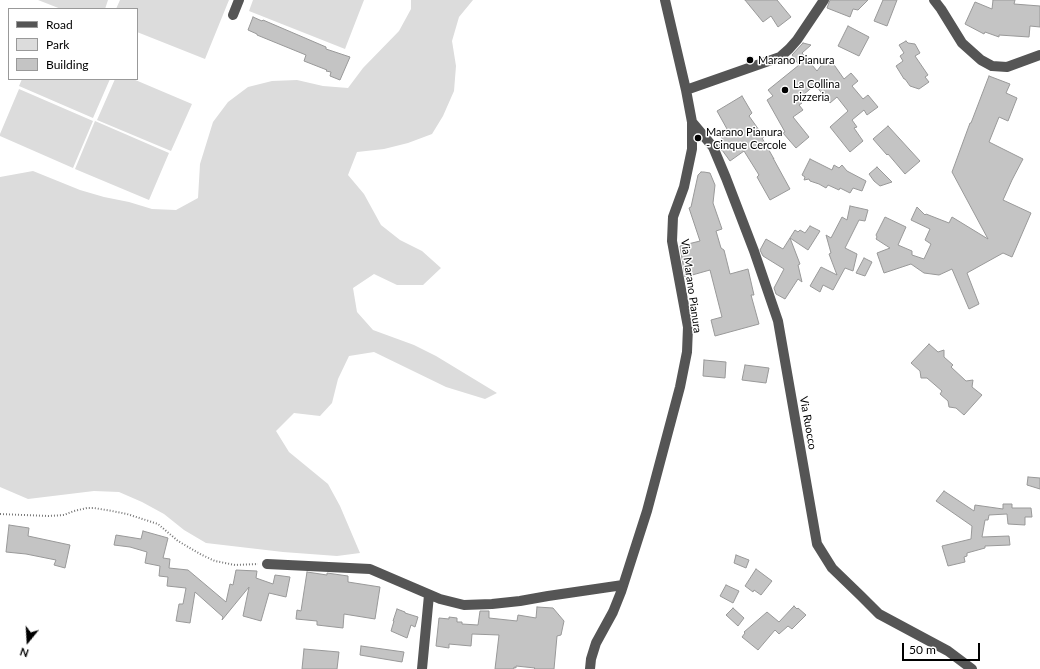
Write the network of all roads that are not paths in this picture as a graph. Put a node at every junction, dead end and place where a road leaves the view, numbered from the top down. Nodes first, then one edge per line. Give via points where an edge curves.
1 (239, 0) edge
2 (665, 0) edge
3 (824, 0) edge
4 (934, 0) edge
5 (233, 15) dead end
6 (1040, 55) edge
7 (686, 90) junction
8 (692, 122) junction
9 (267, 564) road end
10 (623, 585) junction
11 (429, 595) junction
12 (422, 669) edge
13 (590, 669) edge
14 (972, 669) edge

1 - 5 street
2 - 7 street, Via Marano Pianura
3 - 7 street via 797,40 780,57
4 - 6 street via 962,43 986,63 1007,67
7 - 8 street, Via Marano Pianura
8 - 10 street, Via Marano Pianura via 692,149 684,187 673,217 672,241 688,327 687,352 653,487
8 - 14 street, Via Ruocco via 713,147 754,251 778,322 817,544 832,568 878,614 948,652
9 - 11 street via 370,569
10 - 11 street via 492,604 464,605
10 - 13 street, Via Marano Pianura via 596,643
11 - 12 street

